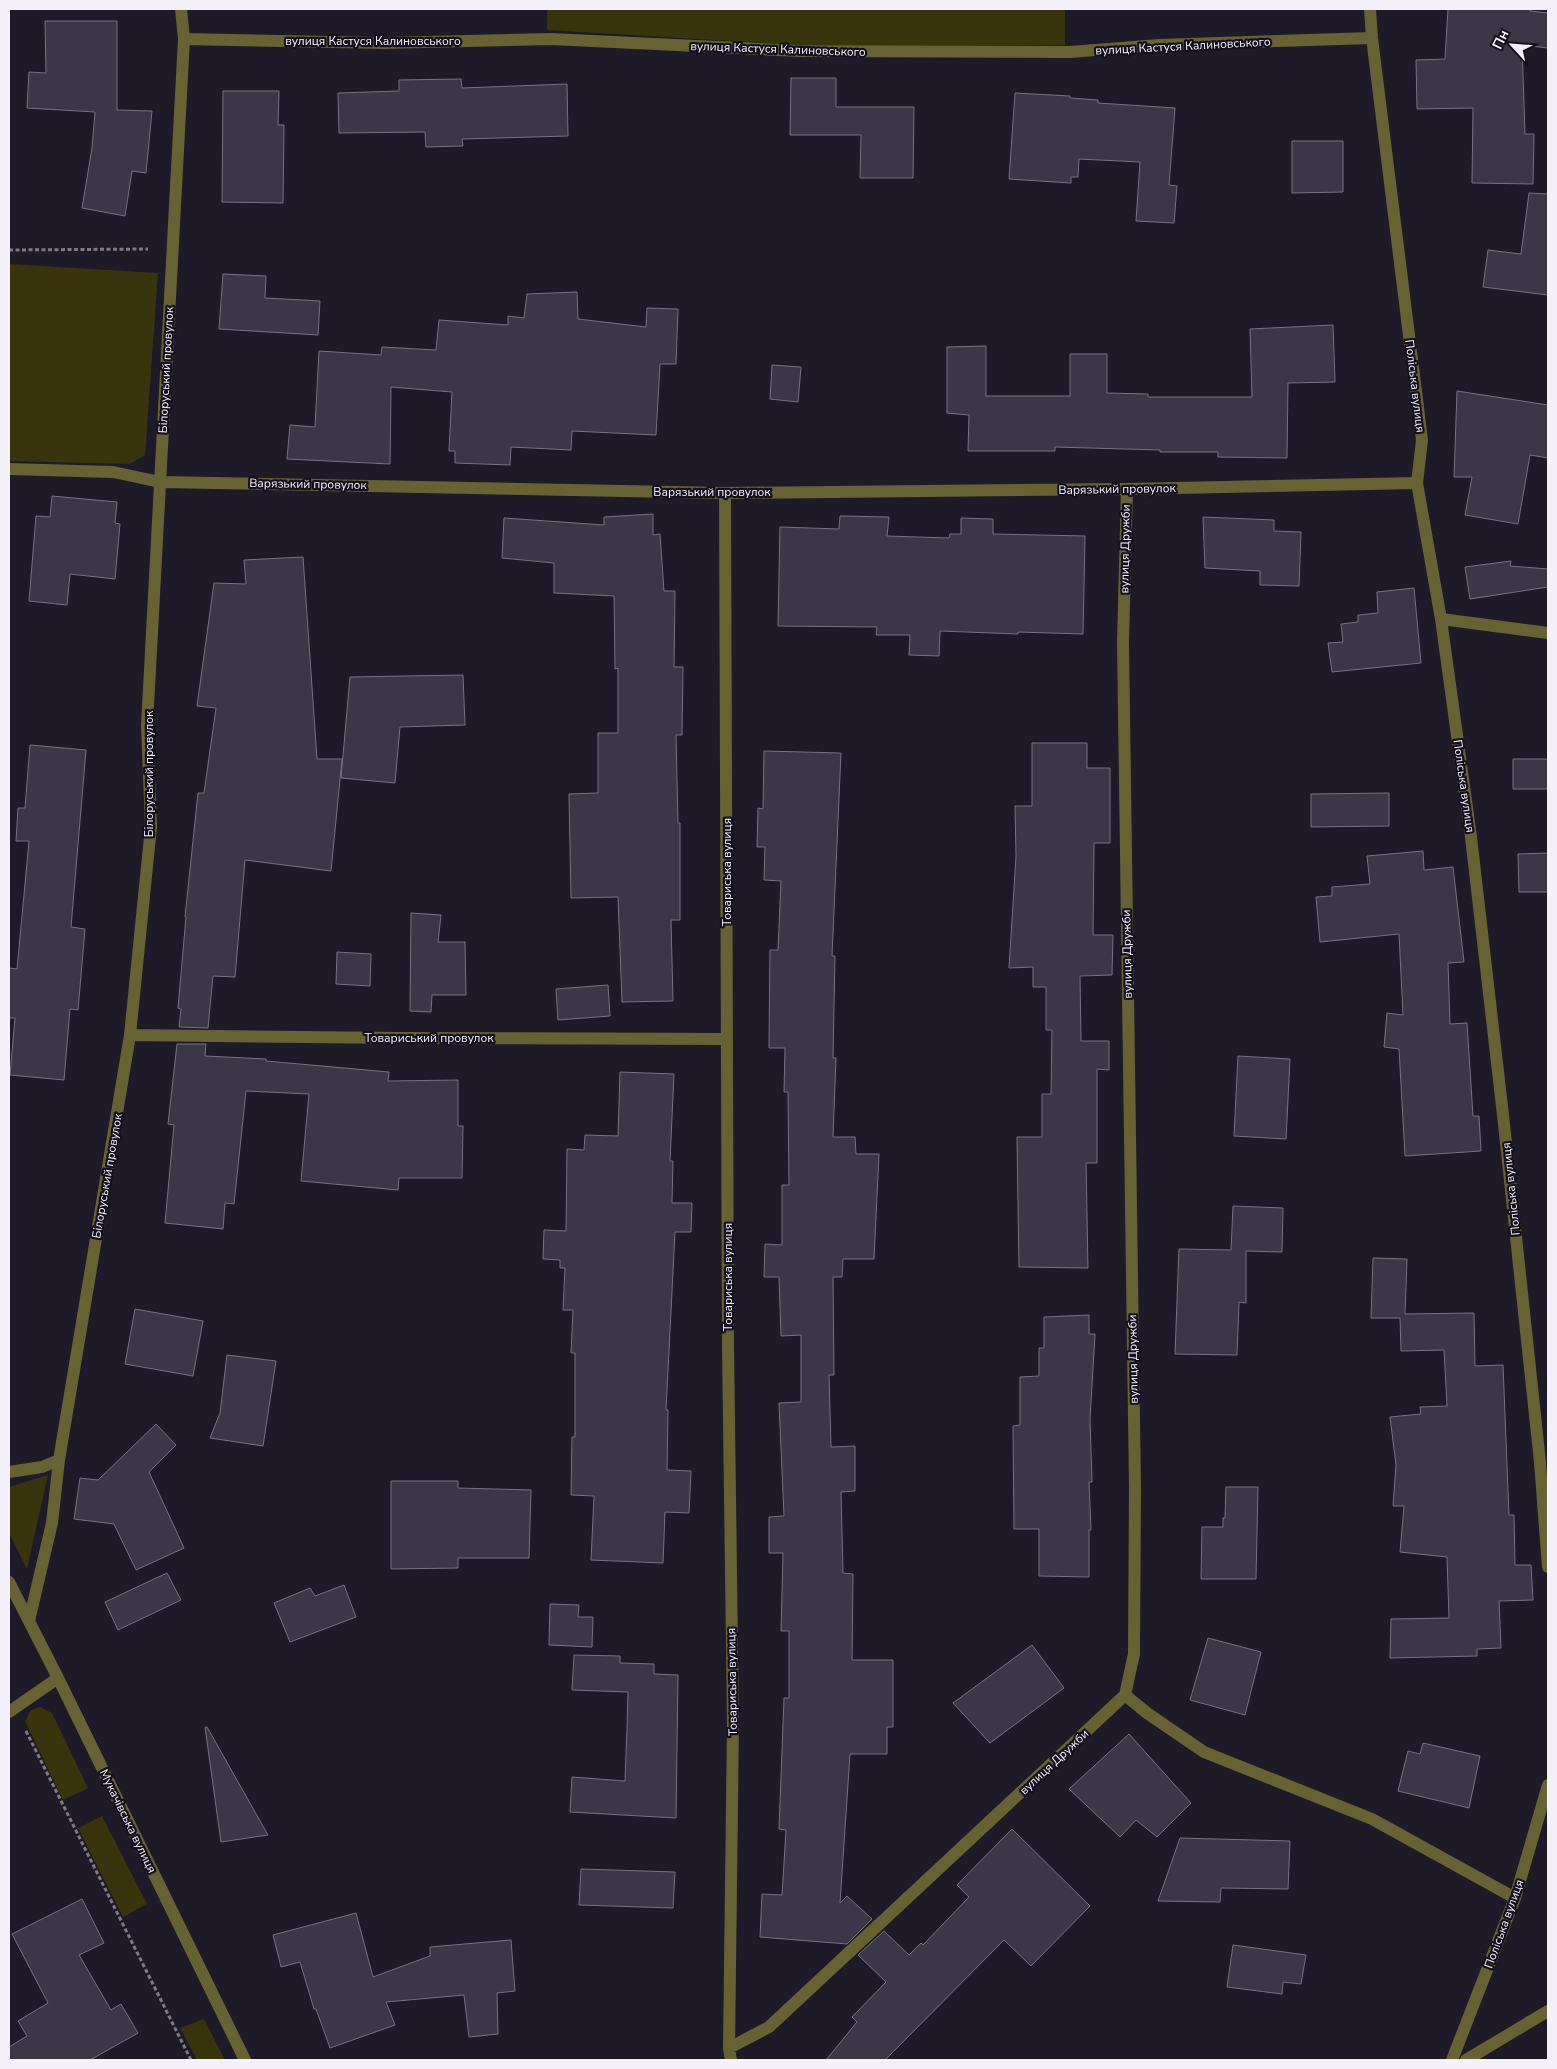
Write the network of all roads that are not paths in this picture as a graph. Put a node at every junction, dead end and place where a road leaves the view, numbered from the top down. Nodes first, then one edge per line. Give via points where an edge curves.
1 (181, 9) edge
2 (1370, 9) edge
3 (1372, 38) junction
4 (184, 39) junction
5 (9, 469) edge
6 (160, 482) junction
7 (1417, 483) junction
8 (1127, 489) junction
9 (725, 493) junction
10 (1441, 619) junction
11 (1548, 633) edge
12 (130, 1035) junction
13 (728, 1039) junction
14 (59, 1460) junction
15 (9, 1472) edge
16 (1548, 1566) edge
17 (9, 1582) edge
18 (29, 1621) junction
19 (58, 1678) junction
20 (1125, 1695) junction
21 (9, 1712) edge
22 (1548, 1785) edge
23 (1516, 1898) junction
24 (1548, 2011) edge
25 (730, 2054) edge
26 (245, 2060) edge
27 (1452, 2060) edge
28 (1466, 2060) edge

1 - 4 street, Білоруський провулок
2 - 3 street, Поліська вулиця
3 - 4 street, вулиця Кастуся Калиновського via 1159,45 1070,52 800,51 551,39 384,43
3 - 7 street, Поліська вулиця via 1422,440
4 - 6 street, Білоруський провулок
5 - 6 street, Варязький провулок via 113,472
6 - 9 street, Варязький провулок
6 - 12 street, Білоруський провулок via 147,725 151,827
7 - 8 street, Варязький провулок
7 - 10 street, Поліська вулиця
8 - 9 street, Варязький провулок
8 - 20 street, вулиця Дружби via 1123,642 1135,1488 1134,1654
9 - 13 street, Товариська вулиця
10 - 11 street
10 - 16 street, Поліська вулиця via 1472,836 1540,1462
12 - 13 street, Товариський провулок
12 - 14 street, Білоруський провулок
13 - 25 street, Товариська вулиця via 733,1722
14 - 15 street via 42,1467
14 - 18 street, Білоруський провулок via 52,1523
17 - 18 street, Мукачівська вулиця
18 - 19 street, Мукачівська вулиця
19 - 21 street
19 - 26 street, Мукачівська вулиця
20 - 23 street via 1204,1752 1372,1819
20 - 25 street, вулиця Дружби via 769,2027
22 - 23 street, Поліська вулиця
23 - 27 street, Поліська вулиця
24 - 28 street

